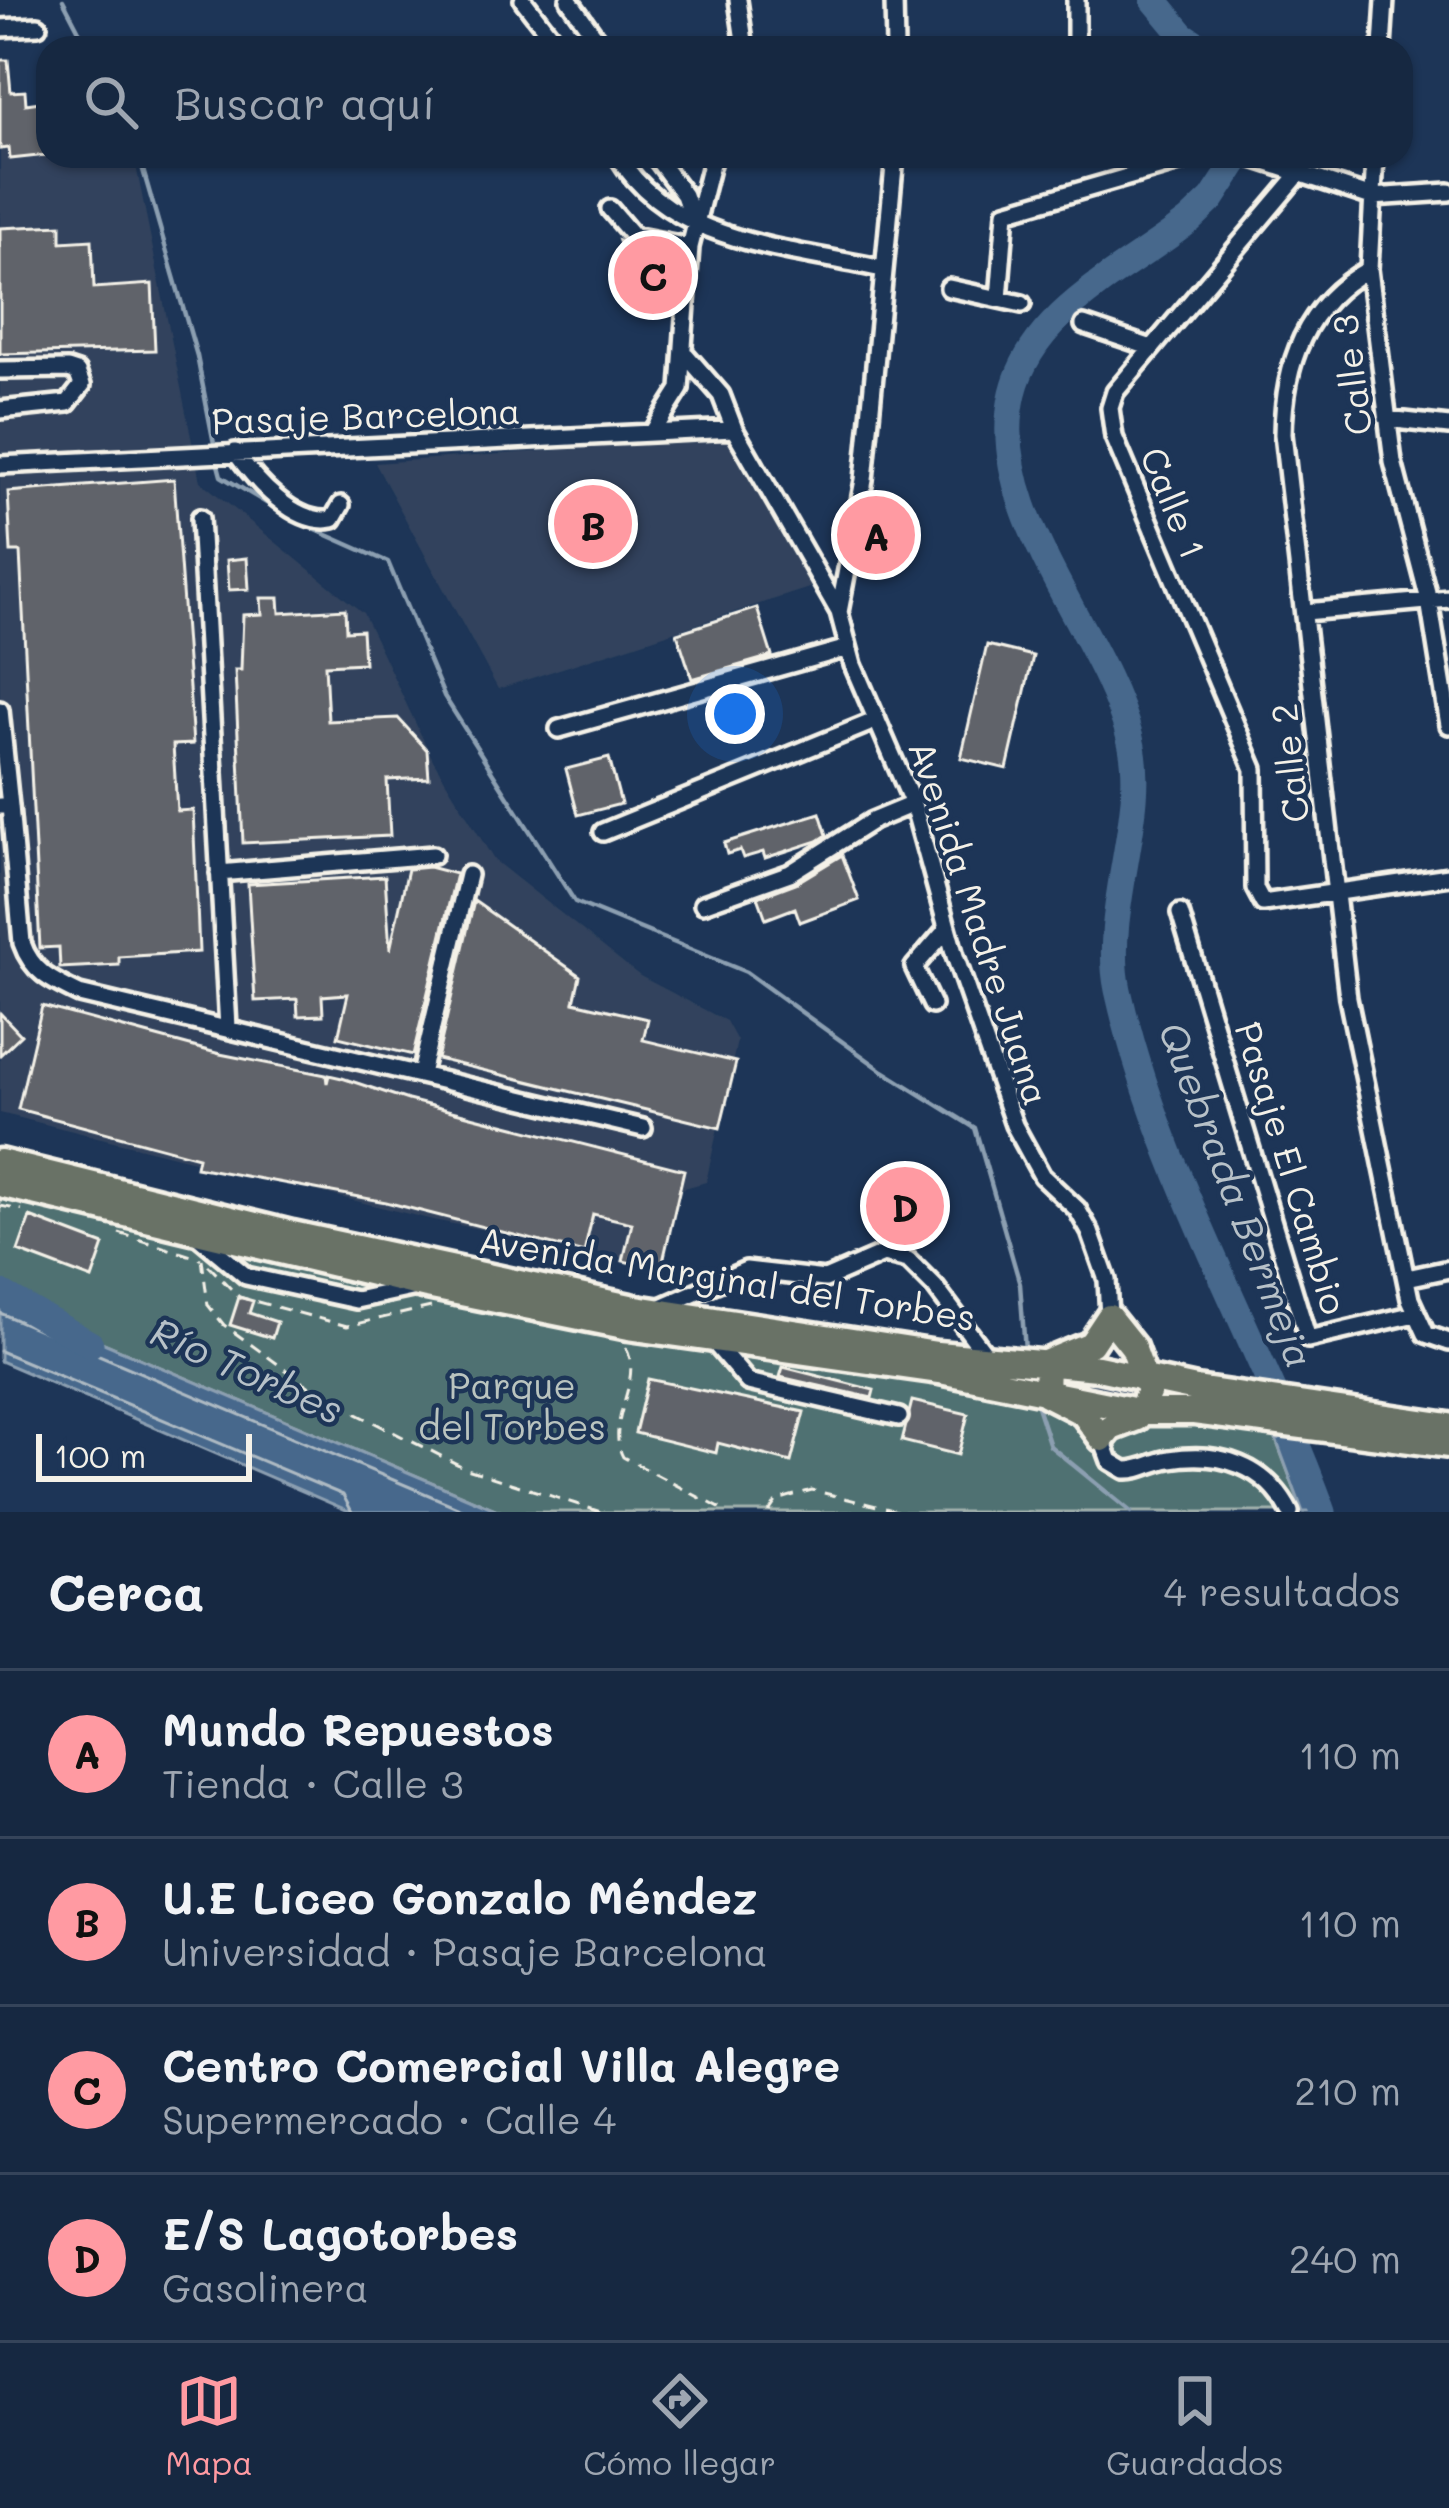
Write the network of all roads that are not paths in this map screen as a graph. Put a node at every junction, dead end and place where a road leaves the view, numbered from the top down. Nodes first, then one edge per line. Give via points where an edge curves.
1 (523, 0) edge
2 (569, 0) edge
3 (738, 0) edge
4 (895, 0) edge
5 (1076, 0) edge
6 (1384, 0) edge
7 (38, 26) dead end
8 (0, 28) edge
9 (551, 36) edge
10 (594, 36) edge
11 (744, 36) edge
12 (895, 36) edge
13 (1076, 36) edge
14 (1382, 36) edge
15 (625, 168) edge
16 (665, 168) edge
17 (710, 168) edge
18 (894, 168) edge
19 (1158, 168) edge
20 (1281, 168) edge
21 (1374, 168) edge
22 (1298, 175) junction
23 (1449, 191) edge
24 (1372, 196) junction
25 (610, 209) dead end
26 (694, 224) junction
27 (690, 248) junction
28 (1369, 268) junction
29 (882, 269) junction
30 (949, 289) dead end
31 (999, 299) junction
32 (1022, 304) dead end
33 (1084, 325) dead end
34 (1149, 347) junction
35 (686, 355) junction
36 (0, 370) edge
37 (0, 410) edge
38 (1388, 418) junction
39 (1449, 426) edge
40 (734, 429) junction
41 (654, 430) junction
42 (236, 452) junction
43 (0, 465) edge
44 (341, 506) dead end
45 (200, 518) dead end
46 (1449, 598) edge
47 (1429, 600) junction
48 (839, 612) junction
49 (1305, 612) junction
50 (848, 648) junction
51 (0, 710) edge
52 (877, 720) junction
53 (1449, 725) edge
54 (559, 729) dead end
55 (913, 805) junction
56 (5, 806) edge
57 (603, 832) dead end
58 (433, 855) dead end
59 (220, 873) junction
60 (468, 875) dead end
61 (1449, 876) edge
62 (1333, 892) junction
63 (703, 904) dead end
64 (1180, 913) dead end
65 (947, 929) junction
66 (932, 1005) dead end
67 (228, 1028) junction
68 (421, 1074) junction
69 (643, 1128) dead end
70 (0, 1162) edge
71 (0, 1184) edge
72 (1449, 1270) edge
73 (1407, 1278) junction
74 (652, 1311) junction
75 (1415, 1314) junction
76 (1109, 1317) junction
77 (712, 1340) junction
78 (1449, 1342) edge
79 (988, 1359) junction
80 (1047, 1362) junction
81 (1144, 1376) junction
82 (1046, 1394) junction
83 (1242, 1407) junction
84 (1143, 1412) junction
85 (899, 1417) dead end
86 (1446, 1427) edge
87 (1102, 1438) junction
88 (1290, 1512) edge

1 - 9 street
2 - 10 street
3 - 11 street
4 - 12 street
5 - 13 street
6 - 14 street
7 - 8 street
15 - 26 street via 676,218
16 - 26 street
17 - 26 street
18 - 29 street
19 - 31 street via 1006,212
20 - 22 street
21 - 24 street, Calle 3
22 - 24 street
22 - 34 street, Calle 1
23 - 24 street
24 - 28 street, Calle 3
25 - 27 street via 633,236
26 - 27 street
26 - 29 street
27 - 35 street
28 - 38 street, Calle 3
28 - 49 street, Calle 2 via 1315,312 1284,387 1282,434
29 - 48 street via 864,480
30 - 31 street
31 - 32 street
33 - 34 street
34 - 62 street, Calle 1 via 1115,392 1114,437 1254,769 1255,888 1263,903
35 - 40 street, Avenida Madre Juana via 722,395
35 - 41 street via 680,389
36 - 37 street via 57,367 77,372 82,385 68,403
38 - 39 street
38 - 47 street, Calle 3 via 1404,517
40 - 41 street, Pasaje Barcelona
40 - 48 street, Avenida Madre Juana
41 - 42 street, Pasaje Barcelona
42 - 43 street, Pasaje Barcelona
42 - 44 street via 307,518 332,519
45 - 59 street
46 - 47 street
47 - 49 street
47 - 53 street, Calle 3
48 - 50 street, Avenida Madre Juana
49 - 62 street, Calle 2
50 - 52 street, Avenida Madre Juana
50 - 54 street
51 - 56 street
52 - 55 street, Avenida Madre Juana
52 - 57 street
55 - 63 street via 790,873
55 - 65 street, Avenida Madre Juana
56 - 67 street via 19,927 28,959 46,979
58 - 59 street
59 - 67 street
60 - 68 street
61 - 62 street
62 - 73 street, Calle 2 via 1372,1133
64 - 75 street, Pasaje El Cambio via 1308,1339
65 - 66 street via 914,967
65 - 76 street, Avenida Madre Juana via 1019,1139 1077,1209 1100,1256
67 - 68 street
68 - 69 street
70 - 74 highway, Avenida Marginal del Torbes
71 - 77 highway, Avenida Marginal del Torbes via 431,1296
72 - 73 street
73 - 75 street, Calle 2
74 - 79 highway, Avenida Marginal del Torbes
74 - 79 street via 746,1270 825,1279 883,1254 922,1273
75 - 78 street via 1426,1334
76 - 80 highway via 1090,1344
76 - 81 highway
77 - 82 highway, Avenida Marginal del Torbes
77 - 85 street via 748,1382
79 - 80 highway, Avenida Marginal del Torbes
80 - 81 highway, Avenida Marginal del Torbes
80 - 82 highway
81 - 83 highway, Avenida Marginal del Torbes
81 - 84 highway
82 - 84 highway, Avenida Marginal del Torbes
82 - 87 highway via 1083,1413
83 - 84 highway, Avenida Marginal del Torbes
83 - 86 highway, Avenida Marginal del Torbes
84 - 87 highway
87 - 88 street via 1123,1470 1175,1458 1238,1463 1271,1484

